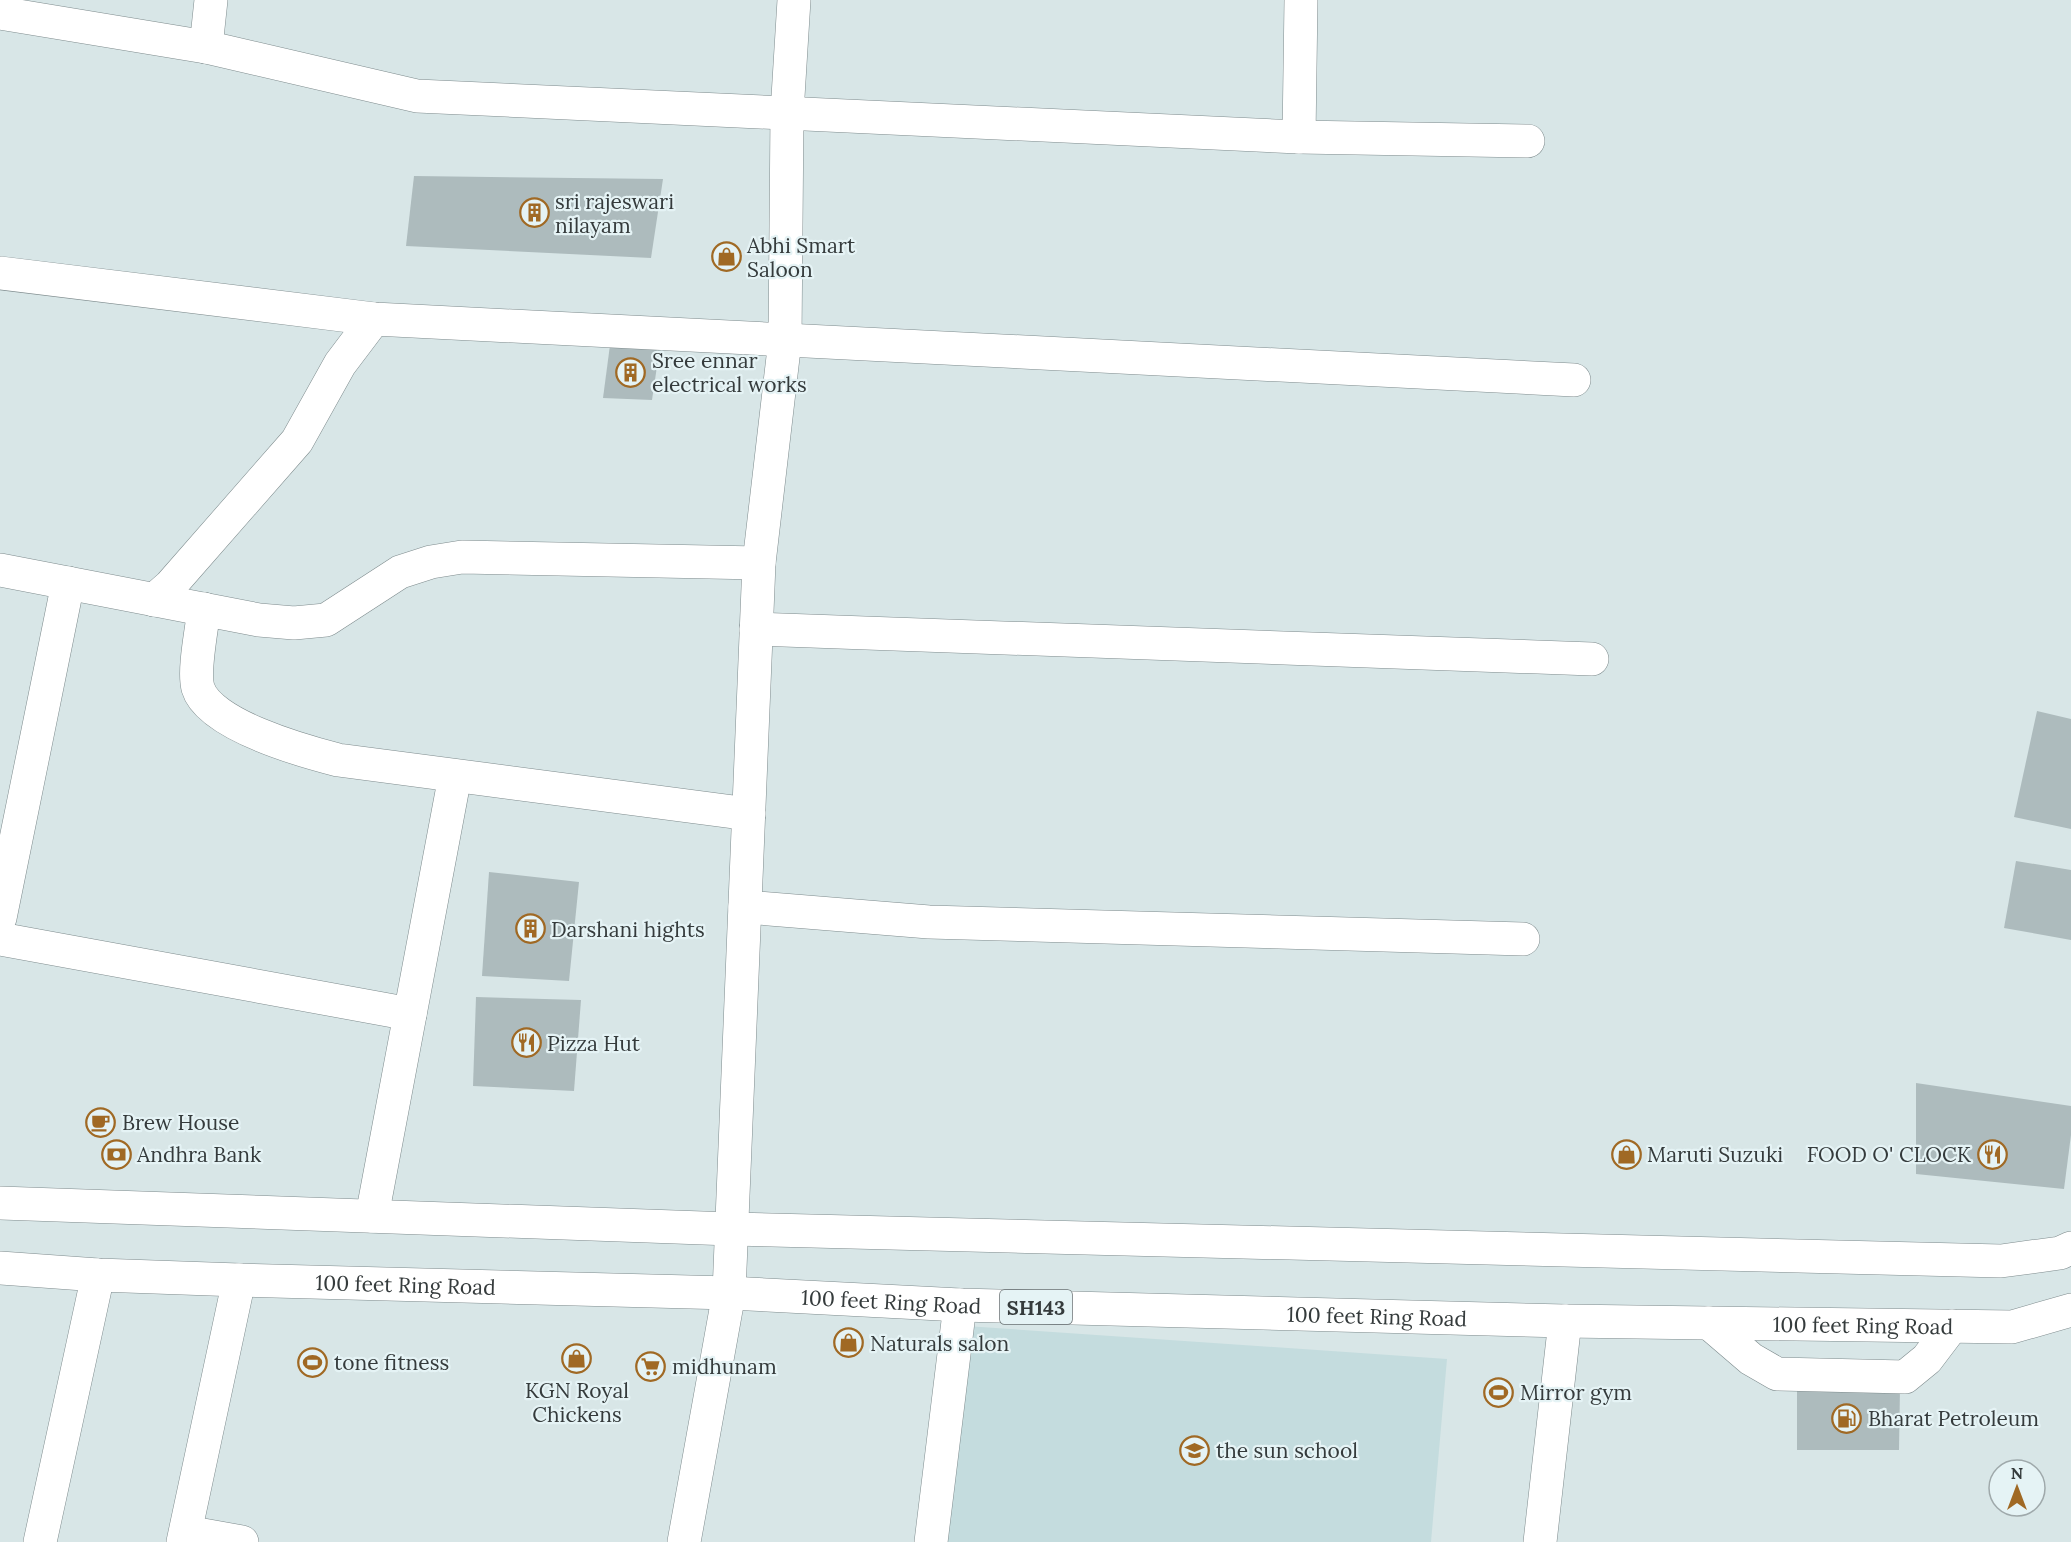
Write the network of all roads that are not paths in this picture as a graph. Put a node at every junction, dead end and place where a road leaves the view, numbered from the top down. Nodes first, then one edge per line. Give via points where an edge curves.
1 (212, 0) edge
2 (794, 0) edge
3 (1301, 0) edge
4 (0, 13) edge
5 (206, 47) junction
6 (787, 113) junction
7 (1299, 138) junction
8 (1528, 141) dead end
9 (0, 273) edge
10 (374, 319) junction
11 (785, 340) junction
12 (1574, 380) dead end
13 (759, 563) junction
14 (0, 570) edge
15 (68, 583) junction
16 (154, 600) junction
17 (204, 609) junction
18 (756, 629) junction
19 (1592, 659) dead end
20 (455, 776) junction
21 (749, 814) junction
22 (745, 907) junction
23 (0, 918) edge
24 (0, 939) edge
25 (1523, 939) dead end
26 (410, 1014) junction
27 (0, 1203) edge
28 (372, 1216) junction
29 (731, 1229) junction
30 (2071, 1248) edge
31 (0, 1268) edge
32 (98, 1275) junction
33 (239, 1280) junction
34 (729, 1293) junction
35 (960, 1305) junction
36 (2071, 1310) edge
37 (1565, 1321) junction
38 (1709, 1323) junction
39 (1952, 1326) junction
40 (184, 1537) edge
41 (40, 1542) edge
42 (242, 1542) edge
43 (684, 1542) edge
44 (931, 1542) edge
45 (1540, 1542) edge

1 - 5 street
2 - 6 street
3 - 7 street
4 - 5 street
5 - 6 street via 417,96
6 - 7 street
6 - 11 street
7 - 8 street
9 - 10 street
10 - 11 street
10 - 16 street via 340,364 297,441
11 - 12 street
11 - 13 street
13 - 17 street via 462,557 400,573 326,620 260,620
13 - 18 street
14 - 15 street
15 - 16 street
15 - 23 street
16 - 17 street
17 - 20 street via 197,686 203,699 222,716 288,747 338,760
18 - 19 street
18 - 21 street
20 - 21 street
20 - 26 street
21 - 22 street
22 - 25 street via 929,922
22 - 29 street
24 - 26 street
26 - 28 street
27 - 28 street
28 - 29 street
29 - 30 street via 2001,1261
29 - 34 street
31 - 32 street, 100 feet Ring Road / SH143
32 - 33 street, 100 feet Ring Road / SH143
32 - 41 street
33 - 34 street, 100 feet Ring Road / SH143
33 - 40 street
34 - 35 street, 100 feet Ring Road / SH143
34 - 43 street
35 - 37 street, 100 feet Ring Road / SH143
35 - 44 street
36 - 39 street, 100 feet Ring Road / SH143 via 2012,1326
37 - 38 street, 100 feet Ring Road / SH143
37 - 45 street
38 - 39 street, 100 feet Ring Road / SH143
38 - 39 street via 1751,1359 1777,1374 1905,1377 1927,1359
40 - 42 street

